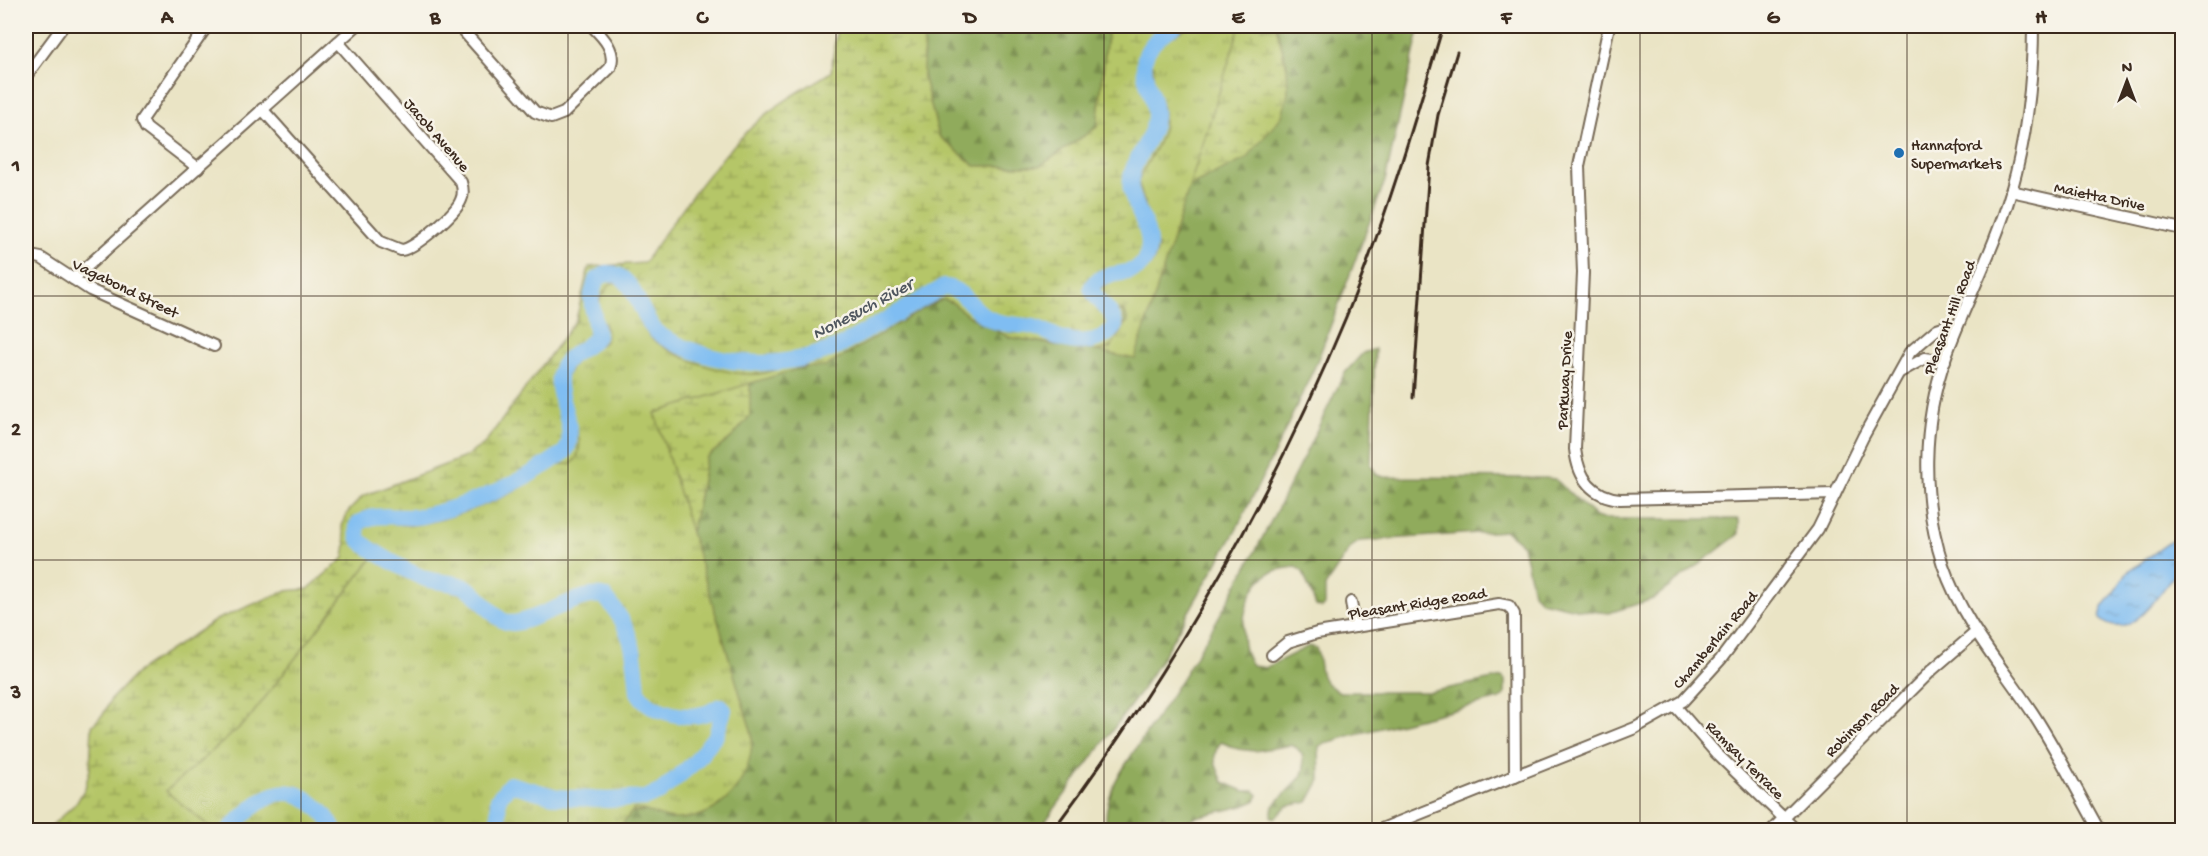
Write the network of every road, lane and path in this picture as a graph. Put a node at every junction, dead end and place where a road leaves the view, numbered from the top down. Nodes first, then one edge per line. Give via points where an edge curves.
1 (63, 26) edge
2 (207, 26) edge
3 (356, 26) edge
4 (459, 26) edge
5 (592, 26) edge
6 (1609, 26) edge
7 (2032, 26) edge
8 (338, 42) junction
9 (26, 76) edge
10 (262, 109) junction
11 (198, 168) junction
12 (2011, 191) junction
13 (2182, 229) edge
14 (26, 255) edge
15 (73, 279) junction
16 (1958, 327) junction
17 (214, 346) dead end
18 (1945, 361) junction
19 (1898, 374) junction
20 (1835, 494) junction
21 (1351, 602) dead end
22 (1354, 627) junction
23 (1975, 633) junction
24 (1272, 655) dead end
25 (1676, 706) junction
26 (1515, 776) junction
27 (1784, 818) junction
28 (1379, 831) edge
29 (1772, 831) edge
30 (1796, 831) edge
31 (2099, 831) edge

1 - 9 street
2 - 11 street via 142,120 146,128
3 - 8 street
4 - 5 street via 535,112 551,118 564,113 610,68 609,47
6 - 20 street, Parkway Drive via 1588,115 1578,182 1583,273 1575,449 1580,474 1597,493 1620,499
7 - 12 street, Pleasant Hill Road via 2030,87
8 - 10 street
8 - 10 street, Jacob Avenue via 462,187 460,204 417,244 401,250 381,242
10 - 11 street
11 - 15 street
12 - 13 street, Maietta Drive
12 - 16 street, Pleasant Hill Road
14 - 15 street, Vagabond Street via 41,258
15 - 17 street, Vagabond Street
16 - 18 street, Pleasant Hill Road
16 - 19 street, Chamberlain Road via 1941,327 1930,334 1910,352
18 - 19 street via 1925,358
18 - 23 street, Pleasant Hill Road via 1930,424 1928,494 1944,567
19 - 20 street, Chamberlain Road
20 - 25 street, Chamberlain Road via 1818,528 1775,589 1707,676
21 - 22 street
22 - 24 street, Pleasant Ridge Road via 1301,636
22 - 26 street, Pleasant Ridge Road via 1499,604 1509,606 1514,614
23 - 27 street, Robinson Road via 1932,670
23 - 31 street, Pleasant Hill Road via 2046,734
25 - 26 street, Chamberlain Road via 1648,722
25 - 27 street, Ramsay Terrace via 1716,753
26 - 28 street, Chamberlain Road
27 - 29 street, Robinson Road
27 - 30 street, Ramsay Terrace

